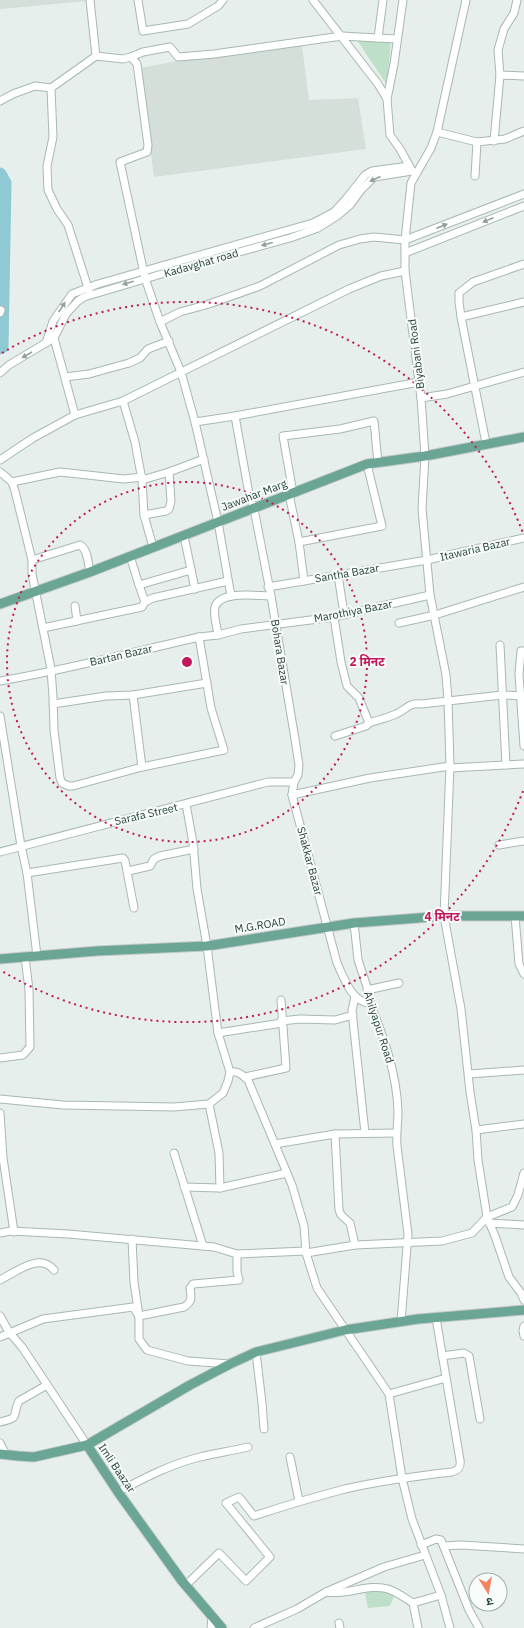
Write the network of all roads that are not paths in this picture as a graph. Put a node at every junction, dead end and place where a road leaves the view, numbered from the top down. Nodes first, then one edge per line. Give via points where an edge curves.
1 (90, 0) edge
2 (138, 0) edge
3 (223, 0) edge
4 (313, 0) edge
5 (383, 0) edge
6 (403, 0) edge
7 (466, 0) edge
8 (517, 0) edge
9 (342, 36) junction
10 (378, 38) junction
11 (397, 39) junction
12 (96, 56) junction
13 (131, 57) junction
14 (500, 75) junction
15 (524, 76) edge
16 (51, 88) junction
17 (387, 99) junction
18 (0, 102) edge
19 (524, 131) edge
20 (437, 132) junction
21 (494, 141) junction
22 (477, 142) junction
23 (412, 171) junction
24 (475, 176) dead end
25 (524, 194) edge
26 (524, 206) edge
27 (405, 240) junction
28 (405, 254) junction
29 (524, 264) edge
30 (405, 271) junction
31 (144, 275) junction
32 (89, 291) junction
33 (524, 302) edge
34 (461, 317) junction
35 (160, 322) junction
36 (54, 338) junction
37 (169, 341) junction
38 (46, 343) junction
39 (181, 372) junction
40 (524, 372) edge
41 (0, 373) edge
42 (66, 377) junction
43 (419, 382) junction
44 (474, 386) junction
45 (421, 398) junction
46 (123, 401) junction
47 (75, 415) junction
48 (235, 416) junction
49 (195, 422) junction
50 (524, 437) edge
51 (486, 443) junction
52 (425, 456) junction
53 (204, 459) junction
54 (0, 460) edge
55 (378, 463) junction
56 (367, 464) junction
57 (0, 472) edge
58 (169, 472) junction
59 (0, 478) edge
60 (142, 479) junction
61 (12, 482) junction
62 (291, 493) junction
63 (254, 509) junction
64 (144, 515) junction
65 (218, 522) junction
66 (184, 536) junction
67 (524, 538) edge
68 (299, 542) junction
69 (154, 547) junction
70 (130, 556) junction
71 (32, 560) junction
72 (427, 560) junction
73 (191, 570) junction
74 (90, 572) junction
75 (338, 575) junction
76 (228, 581) junction
77 (304, 581) junction
78 (139, 585) junction
79 (268, 587) junction
80 (524, 587) edge
81 (195, 589) junction
82 (36, 592) junction
83 (430, 595) junction
84 (231, 596) junction
85 (271, 596) junction
86 (145, 602) junction
87 (0, 604) edge
88 (75, 606) dead end
89 (344, 614) junction
90 (435, 615) junction
91 (334, 617) junction
92 (77, 621) junction
93 (399, 623) dead end
94 (276, 625) junction
95 (43, 628) junction
96 (241, 629) joint
97 (218, 635) junction
98 (199, 637) junction
99 (500, 645) dead end
100 (524, 651) edge
101 (51, 673) junction
102 (0, 681) edge
103 (207, 683) junction
104 (502, 695) junction
105 (133, 696) junction
106 (522, 696) edge
107 (448, 700) junction
108 (53, 704) junction
109 (0, 716) edge
110 (369, 723) junction
111 (335, 736) dead end
112 (524, 746) edge
113 (524, 764) edge
114 (506, 765) junction
115 (142, 767) junction
116 (450, 767) junction
117 (294, 782) junction
118 (292, 795) junction
119 (186, 804) junction
120 (524, 841) edge
121 (499, 845) dead end
122 (21, 846) junction
123 (194, 849) junction
124 (0, 852) edge
125 (128, 871) junction
126 (27, 873) junction
127 (134, 908) dead end
128 (444, 916) junction
129 (520, 916) edge
130 (354, 923) junction
131 (328, 927) junction
132 (207, 946) junction
133 (36, 956) junction
134 (25, 957) junction
135 (0, 959) edge
136 (524, 974) edge
137 (400, 983) dead end
138 (367, 990) junction
139 (355, 996) junction
140 (281, 1000) dead end
141 (370, 1003) junction
142 (353, 1015) junction
143 (282, 1022) junction
144 (218, 1033) junction
145 (0, 1058) edge
146 (524, 1070) edge
147 (230, 1072) junction
148 (469, 1074) junction
149 (245, 1077) junction
150 (0, 1099) edge
151 (209, 1104) junction
152 (0, 1113) edge
153 (524, 1124) edge
154 (476, 1130) junction
155 (365, 1133) junction
156 (396, 1133) junction
157 (335, 1134) junction
158 (275, 1144) junction
159 (174, 1153) dead end
160 (286, 1173) junction
161 (524, 1173) edge
162 (184, 1187) junction
163 (220, 1188) junction
164 (521, 1195) edge
165 (488, 1220) junction
166 (524, 1225) edge
167 (14, 1232) junction
168 (0, 1233) edge
169 (132, 1239) junction
170 (406, 1242) junction
171 (355, 1244) junction
172 (203, 1246) junction
173 (306, 1252) junction
174 (237, 1254) junction
175 (54, 1270) dead end
176 (0, 1280) edge
177 (524, 1284) edge
178 (517, 1288) junction
179 (524, 1300) edge
180 (524, 1310) edge
181 (0, 1316) edge
182 (139, 1316) junction
183 (436, 1318) junction
184 (401, 1322) junction
185 (524, 1326) edge
186 (345, 1330) junction
187 (9, 1332) junction
188 (524, 1336) edge
189 (0, 1337) edge
190 (256, 1352) junction
191 (442, 1356) junction
192 (230, 1364) junction
193 (446, 1378) junction
194 (47, 1385) junction
195 (389, 1394) junction
196 (480, 1419) dead end
197 (0, 1422) edge
198 (264, 1429) dead end
199 (0, 1443) edge
200 (87, 1445) junction
201 (248, 1447) dead end
202 (3, 1454) edge
203 (290, 1457) dead end
204 (402, 1478) junction
205 (118, 1492) junction
206 (299, 1501) junction
207 (421, 1545) junction
208 (444, 1546) junction
209 (524, 1549) edge
210 (426, 1555) junction
211 (186, 1585) junction
212 (326, 1592) junction
213 (441, 1595) junction
214 (413, 1604) junction
215 (212, 1617) junction
216 (211, 1628) edge
217 (222, 1628) edge
218 (254, 1628) edge
219 (418, 1628) edge
220 (450, 1628) edge
221 (479, 1628) edge

1 - 12 street
2 - 3 street via 143,30 188,24 218,6
4 - 9 street
5 - 10 street
6 - 11 street
7 - 20 street, Biyabani Road
8 - 14 street via 498,50
9 - 10 street
9 - 13 street via 178,57 170,47
9 - 17 street
10 - 11 street
11 - 17 street
12 - 13 street via 124,59
12 - 16 street
13 - 31 street via 137,64 148,145 147,152 120,162
14 - 15 street
14 - 21 street
16 - 18 street via 35,86
16 - 32 street via 53,137 47,166 48,190 75,242
17 - 23 street via 390,135
19 - 21 street
20 - 22 street
20 - 23 street, Biyabani Road via 431,148
21 - 22 street
22 - 24 street
23 - 27 street, Biyabani Road
23 - 31 street, Kadavghat road via 374,177 350,205 318,228 290,238
27 -> 25 street
26 -> 28 street
27 - 28 street, Biyabani Road
27 - 35 street via 374,237 339,245 260,286 180,312
28 - 30 street, Biyabani Road
29 - 34 street via 465,287 459,293
30 - 39 street via 381,276 349,288
30 - 43 street, Biyabani Road
31 - 32 street, Kadavghat road
31 - 35 street
32 - 36 street via 66,314
38 -> 32 street via 53,322 65,302 72,294
33 - 34 street
34 - 44 street
35 - 37 street
36 - 38 street
36 - 42 street
37 - 39 street
37 - 42 street via 148,349 140,358 129,363 89,374
38 -> 41 street
39 - 46 street
39 - 49 street
40 - 44 street
42 - 47 street
43 - 45 street, Biyabani Road
43 - 48 street
44 - 45 street
44 - 51 street
45 - 52 street, Biyabani Road
46 - 47 street
46 - 60 street
47 - 54 street
48 - 49 street
48 - 63 street, Bohara Bazar
49 - 53 street
50 - 51 main road, Jawahar Marg
51 - 52 main road, Jawahar Marg
52 - 55 main road, Jawahar Marg
52 - 72 street, Biyabani Road via 422,509
53 - 58 street
53 - 65 street
55 - 56 main road, Jawahar Marg
55 - 62 street via 374,421 340,429 283,436
56 - 62 main road, Jawahar Marg
56 - 68 street via 382,526
57 - 59 street
57 - 61 street
58 - 60 street
58 - 64 street via 169,509
60 - 61 street via 60,472
60 - 64 street
61 - 71 street
62 - 63 main road, Jawahar Marg
62 - 68 street
63 - 65 main road, Jawahar Marg
63 - 79 street, Bohara Bazar
64 - 69 street
65 - 66 main road, Jawahar Marg
65 - 76 street
66 - 69 main road, Jawahar Marg
66 - 73 street
67 - 72 street, Itawaria Bazar
68 - 77 street
69 - 70 main road, Jawahar Marg
70 - 74 main road, Jawahar Marg
70 - 78 street
71 - 74 street via 80,545 86,551
71 - 82 street
72 - 75 street, Santha Bazar
72 - 83 street, Biyabani Road
73 - 78 street
73 - 81 street
74 - 82 main road, Jawahar Marg
75 - 77 street, Santha Bazar
75 - 89 street
76 - 81 street
76 - 84 street
77 - 79 street, Santha Bazar
78 - 86 street
79 - 85 street, Bohara Bazar
80 - 90 street
81 - 86 street
82 - 87 main road, Jawahar Marg
82 - 95 street
83 - 89 street, Marothiya Bazar
83 - 90 street, Biyabani Road
84 - 85 street
84 - 97 street via 218,601 215,608
85 - 94 street, Bohara Bazar
86 - 92 street via 142,607
88 - 92 street
89 - 91 street, Marothiya Bazar
90 - 93 street
90 - 107 street, Biyabani Road
91 - 94 street, Marothiya Bazar
91 - 110 street via 347,686 360,698
92 - 95 street
94 - 96 street, Marothiya Bazar
94 - 117 street, Bohara Bazar via 299,765
95 - 101 street
96 - 97 street, Bartan Bazar
97 - 98 street, Bartan Bazar
98 - 101 street, Bartan Bazar
98 - 103 street
99 - 104 street
100 - 106 street via 521,651 519,674
101 - 102 street, Bartan Bazar
101 - 108 street
103 - 105 street
103 - 115 street via 211,708 224,750
104 - 106 street
104 - 107 street
104 - 114 street
105 - 108 street via 106,696
105 - 115 street
106 - 112 street
107 - 110 street via 415,703 401,712
107 - 116 street, Biyabani Road
108 - 115 street via 62,784 73,786
109 - 122 street
110 - 111 street
113 - 114 street
114 - 116 street
116 - 118 street via 370,778
116 - 128 street, Biyabani Road
117 - 118 street, Bohara Bazar
117 - 119 street, Sarafa Street via 268,782
118 - 131 street, Shakkar Bazar
119 - 122 street, Sarafa Street
119 - 123 street
120 - 121 street
122 - 124 street, Sarafa Street
122 - 126 street
123 - 125 street via 160,856 154,859 150,866
123 - 132 street via 196,889
125 - 126 street via 125,859 121,858
125 - 127 street
126 - 133 street
128 - 129 main road, M.G.ROAD
128 - 130 main road, M.G.ROAD
128 - 148 street, Biyabani Road via 462,1009
129 - 136 street via 519,964
130 - 131 main road, M.G.ROAD
130 - 138 street, Ahilyapur Road via 358,960
131 - 132 main road, M.G.ROAD
131 - 139 street, Shakkar Bazar via 337,963
132 - 133 main road, M.G.ROAD via 97,950
132 - 144 street
133 - 134 main road, M.G.ROAD
134 - 135 main road, M.G.ROAD
134 - 145 street via 29,990 30,1047 23,1055
137 - 138 street
138 - 141 street, Ahilyapur Road
139 - 141 street via 363,1003
139 - 142 street
140 - 143 street
141 - 156 street, Ahilyapur Road via 384,1037 391,1064 398,1113
142 - 143 street via 335,1020 300,1019
142 - 155 street
143 - 144 street
143 - 149 street via 286,1068
144 - 147 street
146 - 148 street
147 - 149 street via 235,1071
147 - 151 street via 223,1093
148 - 154 street, Biyabani Road
149 - 158 street
150 - 151 street via 63,1105 137,1107
151 - 163 street via 219,1153
152 - 167 street via 3,1158
153 - 154 street
154 - 165 street, Biyabani Road via 480,1181
155 - 156 street
155 - 157 street
156 - 170 street, Ahilyapur Road via 408,1234
157 - 158 street
157 - 171 street via 339,1210 350,1223
158 - 160 street
159 - 162 street
160 - 163 street
160 - 173 street via 304,1226
161 - 164 street
162 - 163 street
162 - 172 street
164 - 165 street via 509,1209
165 - 166 street
165 - 170 street via 472,1233 460,1237 442,1241
165 - 178 street, Biyabani Road via 509,1277
167 - 168 street
167 - 169 street
169 - 172 street
169 - 182 street
170 - 171 street
170 - 184 street, Ahilyapur Road
171 - 173 street
172 - 174 street
173 - 174 street
173 - 186 street via 317,1288
174 - 182 street via 239,1280 193,1284 190,1288 190,1304
175 - 176 street via 45,1263 32,1263
177 - 178 street
178 - 179 street, Biyabani Road
180 - 183 main road
181 - 187 street, Imli Baazar
182 - 187 street via 133,1307 43,1319
182 - 192 street via 139,1339 147,1350 188,1361
183 - 184 main road
183 - 191 street
184 - 186 main road
185 - 188 street
186 - 190 main road
186 - 195 street
187 - 189 street
187 - 194 street, Imli Baazar
190 - 192 main road
190 - 198 street
191 - 193 street
191 - 196 street via 464,1353 469,1356
192 - 200 main road
193 - 195 street
193 - 204 street via 460,1468 452,1472
194 - 197 street via 19,1401 16,1417
194 - 200 street, Imli Baazar
195 - 204 street
199 - 202 street
200 - 202 main road via 34,1456
200 - 205 main road, Imli Baazar
201 - 205 street via 199,1457 158,1471
203 - 206 street
204 - 206 street
204 - 207 street
205 - 211 main road, Imli Baazar
206 - 211 street via 254,1516 239,1496 226,1504 270,1557 246,1581 219,1553
207 - 208 street via 439,1539
207 - 210 street
208 - 209 street
208 - 221 street via 469,1610
210 - 212 street via 384,1567
210 - 213 street
211 - 215 main road, Imli Baazar
212 - 214 street via 341,1594 382,1587 400,1594
212 - 218 street
213 - 214 street
213 - 220 street
214 - 219 street
215 - 216 street
215 - 217 main road, Imli Baazar

